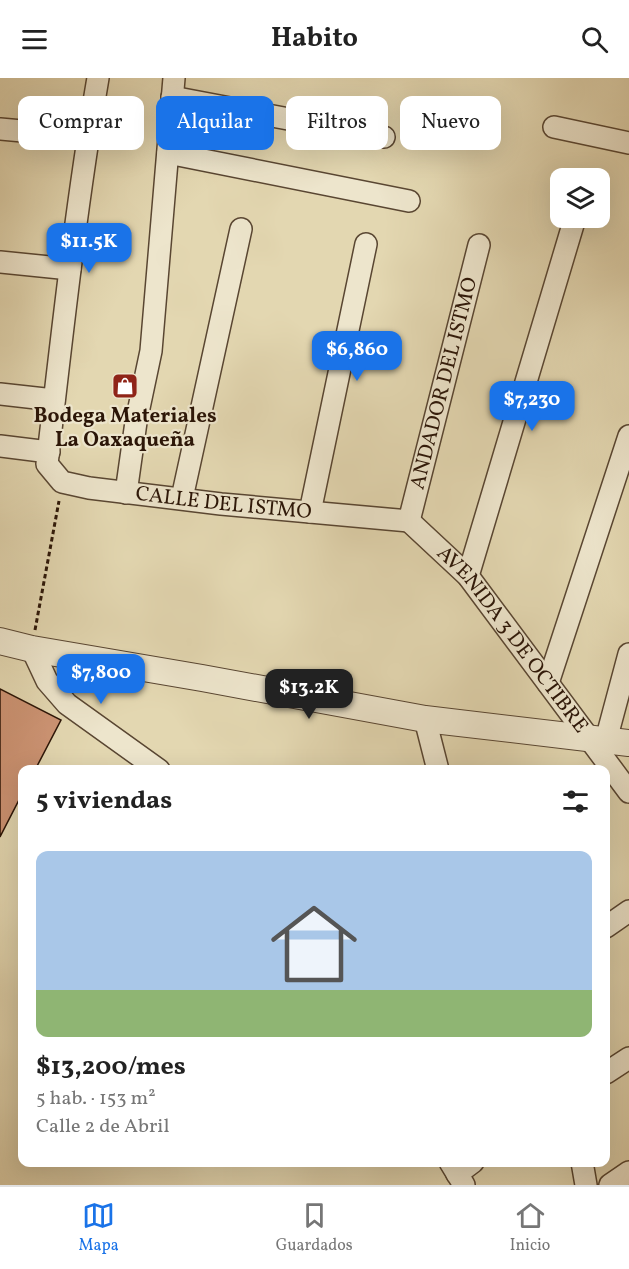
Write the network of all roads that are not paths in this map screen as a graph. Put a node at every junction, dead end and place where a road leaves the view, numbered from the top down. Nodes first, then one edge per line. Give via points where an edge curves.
1 (98, 78) edge
2 (173, 87) edge
3 (95, 96) edge
4 (286, 114) edge
5 (554, 127) dead end
6 (0, 129) edge
7 (18, 131) edge
8 (629, 143) edge
9 (86, 150) edge
10 (168, 153) junction
11 (409, 201) dead end
12 (572, 228) edge
13 (241, 229) dead end
14 (366, 244) dead end
15 (479, 245) dead end
16 (0, 262) edge
17 (70, 269) junction
18 (0, 394) edge
19 (54, 400) junction
20 (629, 436) edge
21 (0, 446) edge
22 (48, 458) junction
23 (126, 493) junction
24 (183, 498) junction
25 (310, 512) junction
26 (409, 521) junction
27 (468, 576) junction
28 (11, 645) edge
29 (629, 654) edge
30 (548, 683) junction
31 (425, 719) junction
32 (608, 740) edge
33 (152, 765) edge
34 (437, 765) edge
35 (629, 792) edge
36 (629, 911) edge
37 (610, 924) edge
38 (629, 1058) edge
39 (610, 1070) edge
40 (583, 1167) edge
41 (629, 1172) edge
42 (586, 1185) edge
43 (610, 1185) edge

1 - 3 street
2 - 4 street
2 - 10 street
5 - 8 street
6 - 7 street
9 - 17 street
10 - 11 street
10 - 23 street via 151,351
12 - 27 street
13 - 24 street
14 - 25 street
15 - 26 street, ANDADOR DEL ISTMO
16 - 17 street
17 - 19 street
18 - 19 street
19 - 22 street
20 - 30 street
21 - 22 street
22 - 23 street, CALLE DEL ISTMO via 62,482
23 - 24 street, CALLE DEL ISTMO
24 - 25 street, CALLE DEL ISTMO
25 - 26 street, CALLE DEL ISTMO
26 - 27 street, AVENIDA 3 DE OCTIBRE
27 - 30 street, AVENIDA 3 DE OCTIBRE
28 - 31 street
28 - 33 street via 67,704
29 - 32 street
30 - 32 street, AVENIDA 3 DE OCTIBRE
31 - 32 street
31 - 34 street
32 - 35 street, AVENIDA 3 DE OCTIBRE
36 - 37 street
38 - 39 street
40 - 42 street
41 - 43 street

